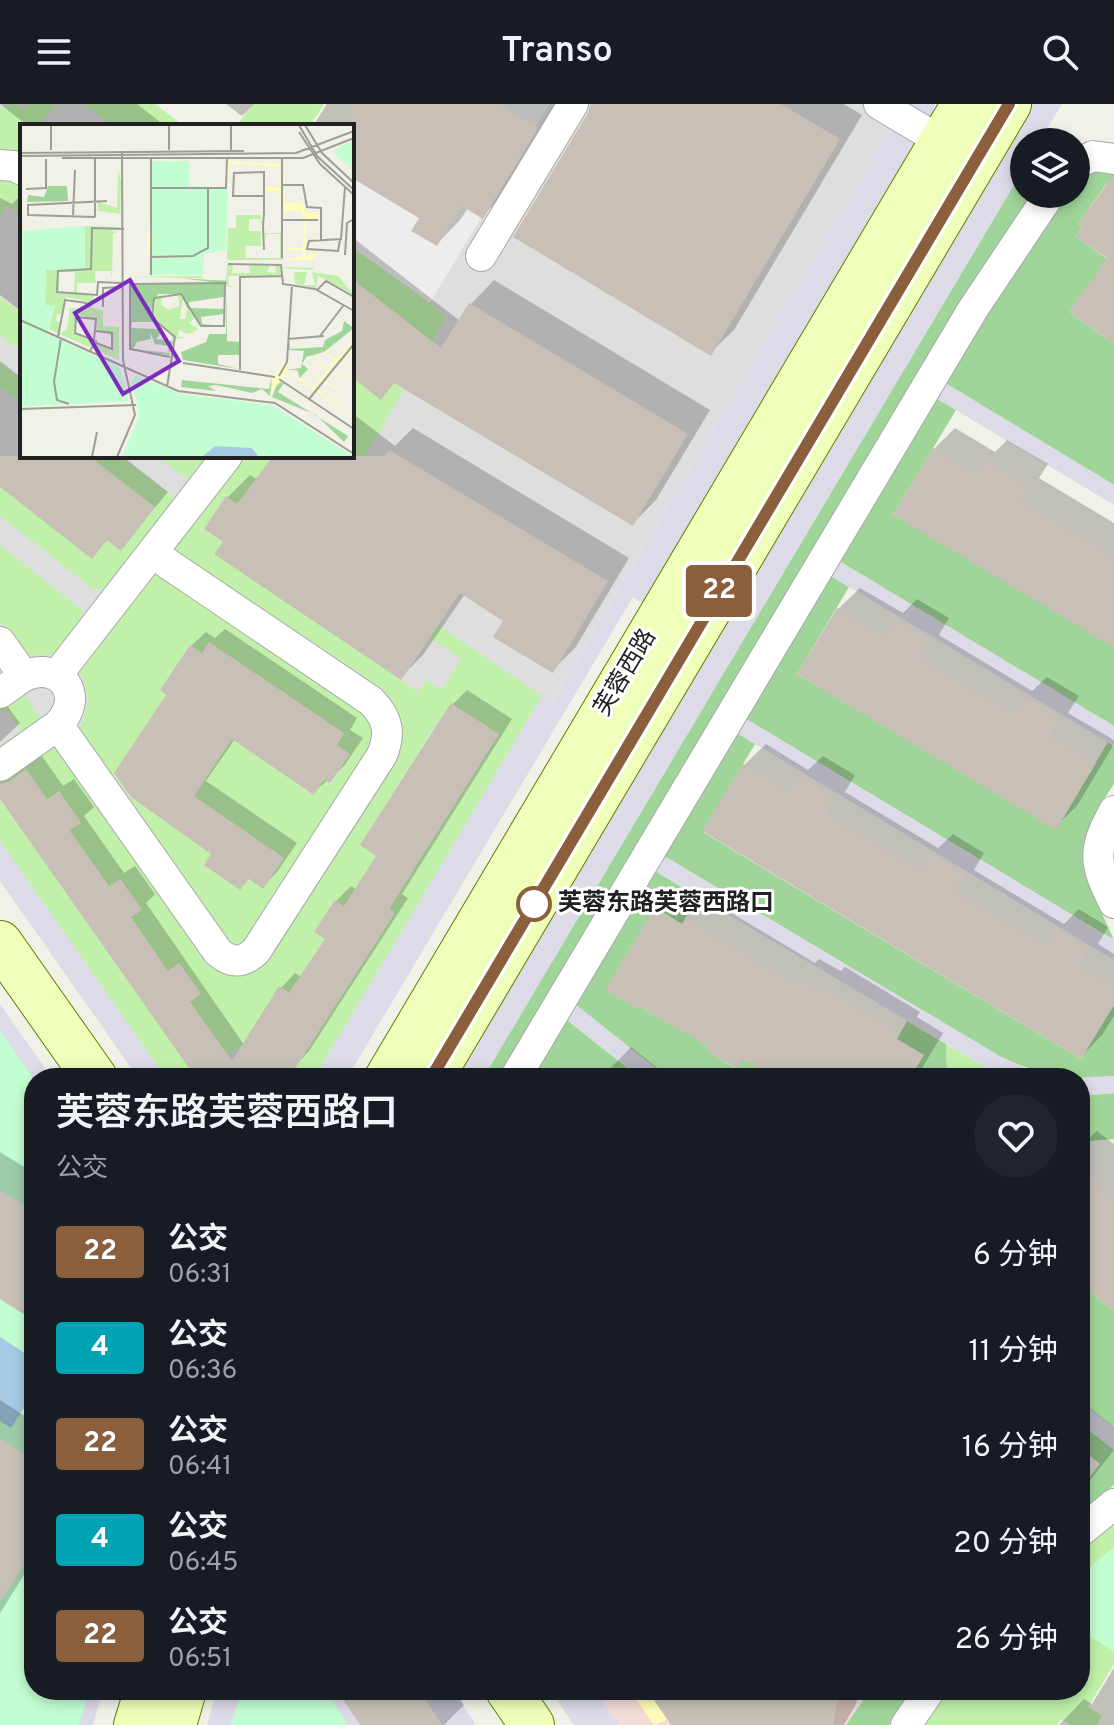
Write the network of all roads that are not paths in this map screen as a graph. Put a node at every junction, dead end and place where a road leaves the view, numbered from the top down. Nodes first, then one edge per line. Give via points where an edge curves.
1 (573, 104) edge
2 (879, 104) edge
3 (964, 104) edge
4 (1009, 104) edge
5 (958, 152) junction
6 (1090, 157) edge
7 (1114, 159) edge
8 (0, 165) edge
9 (20, 169) edge
10 (1041, 208) edge
11 (481, 256) dead end
12 (225, 458) edge
13 (152, 553) junction
14 (0, 642) edge
15 (57, 675) junction
16 (12, 684) edge
17 (58, 725) junction
18 (0, 766) edge
19 (1114, 811) edge
20 (1114, 903) edge
21 (0, 943) edge
22 (88, 1068) edge
23 (393, 1068) edge
24 (437, 1068) edge
25 (521, 1068) edge
26 (1114, 1504) edge
27 (1090, 1524) edge
28 (144, 1700) edge
29 (181, 1700) edge
30 (515, 1700) edge
31 (923, 1700) edge
32 (136, 1725) edge
33 (174, 1725) edge
34 (532, 1725) edge
35 (906, 1725) edge

1 - 11 street
2 - 5 street
3 - 5 main road, 芙蓉西路
4 - 5 main road, 芙蓉西路
5 - 23 main road, 芙蓉西路
5 - 24 main road, 芙蓉西路
6 - 7 street
8 - 9 street
10 - 25 street via 973,309
12 - 13 street
13 - 15 street
13 - 17 street via 371,701 388,725 382,755 247,959 237,962 218,952
14 - 16 street
15 - 16 street via 35,672
15 - 17 street via 71,695 67,717
17 - 18 street
19 - 20 street via 1096,856
21 - 22 main road
26 - 27 street
28 - 32 main road
29 - 33 main road
30 - 34 main road
31 - 35 street

